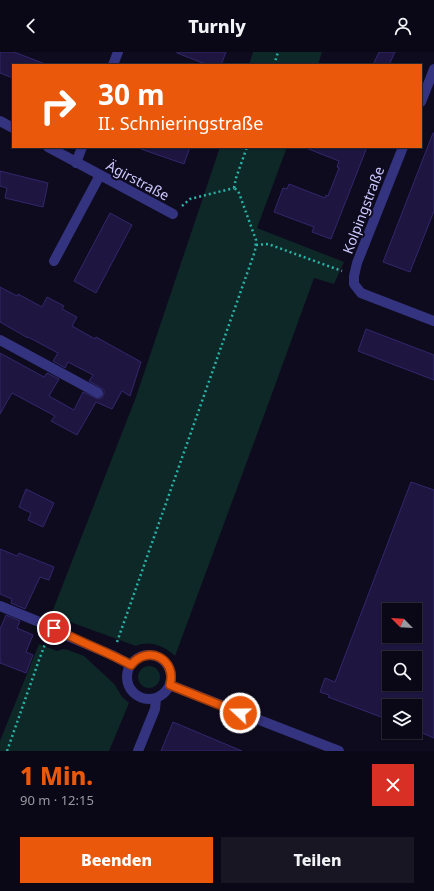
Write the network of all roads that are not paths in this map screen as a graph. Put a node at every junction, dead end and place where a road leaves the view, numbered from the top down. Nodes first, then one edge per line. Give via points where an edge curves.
1 (118, 52) edge
2 (113, 64) edge
3 (433, 72) edge
4 (422, 100) edge
5 (0, 121) edge
6 (12, 127) edge
7 (50, 148) edge
8 (82, 148) edge
9 (403, 148) edge
10 (76, 163) junction
11 (100, 175) junction
12 (173, 214) road end
13 (54, 262) dead end
14 (434, 321) edge
15 (0, 340) edge
16 (98, 393) dead end
17 (0, 606) edge
18 (131, 665) junction
19 (170, 685) junction
20 (156, 699) junction
21 (138, 751) edge
22 (339, 751) edge

1 - 2 street
3 - 4 street
5 - 6 street
7 - 10 street, Ägirstraße
8 - 10 street
9 - 14 street, Kolpingstraße via 357,263 354,280 360,293
10 - 11 street, Ägirstraße
11 - 12 street, Ägirstraße
11 - 13 street
15 - 16 street
17 - 18 street via 54,628
18 - 19 street via 141,656 150,655 163,659 172,675
18 - 20 street via 127,676 128,686 139,697
19 - 20 street via 161,697
19 - 22 street
20 - 21 street via 155,709

